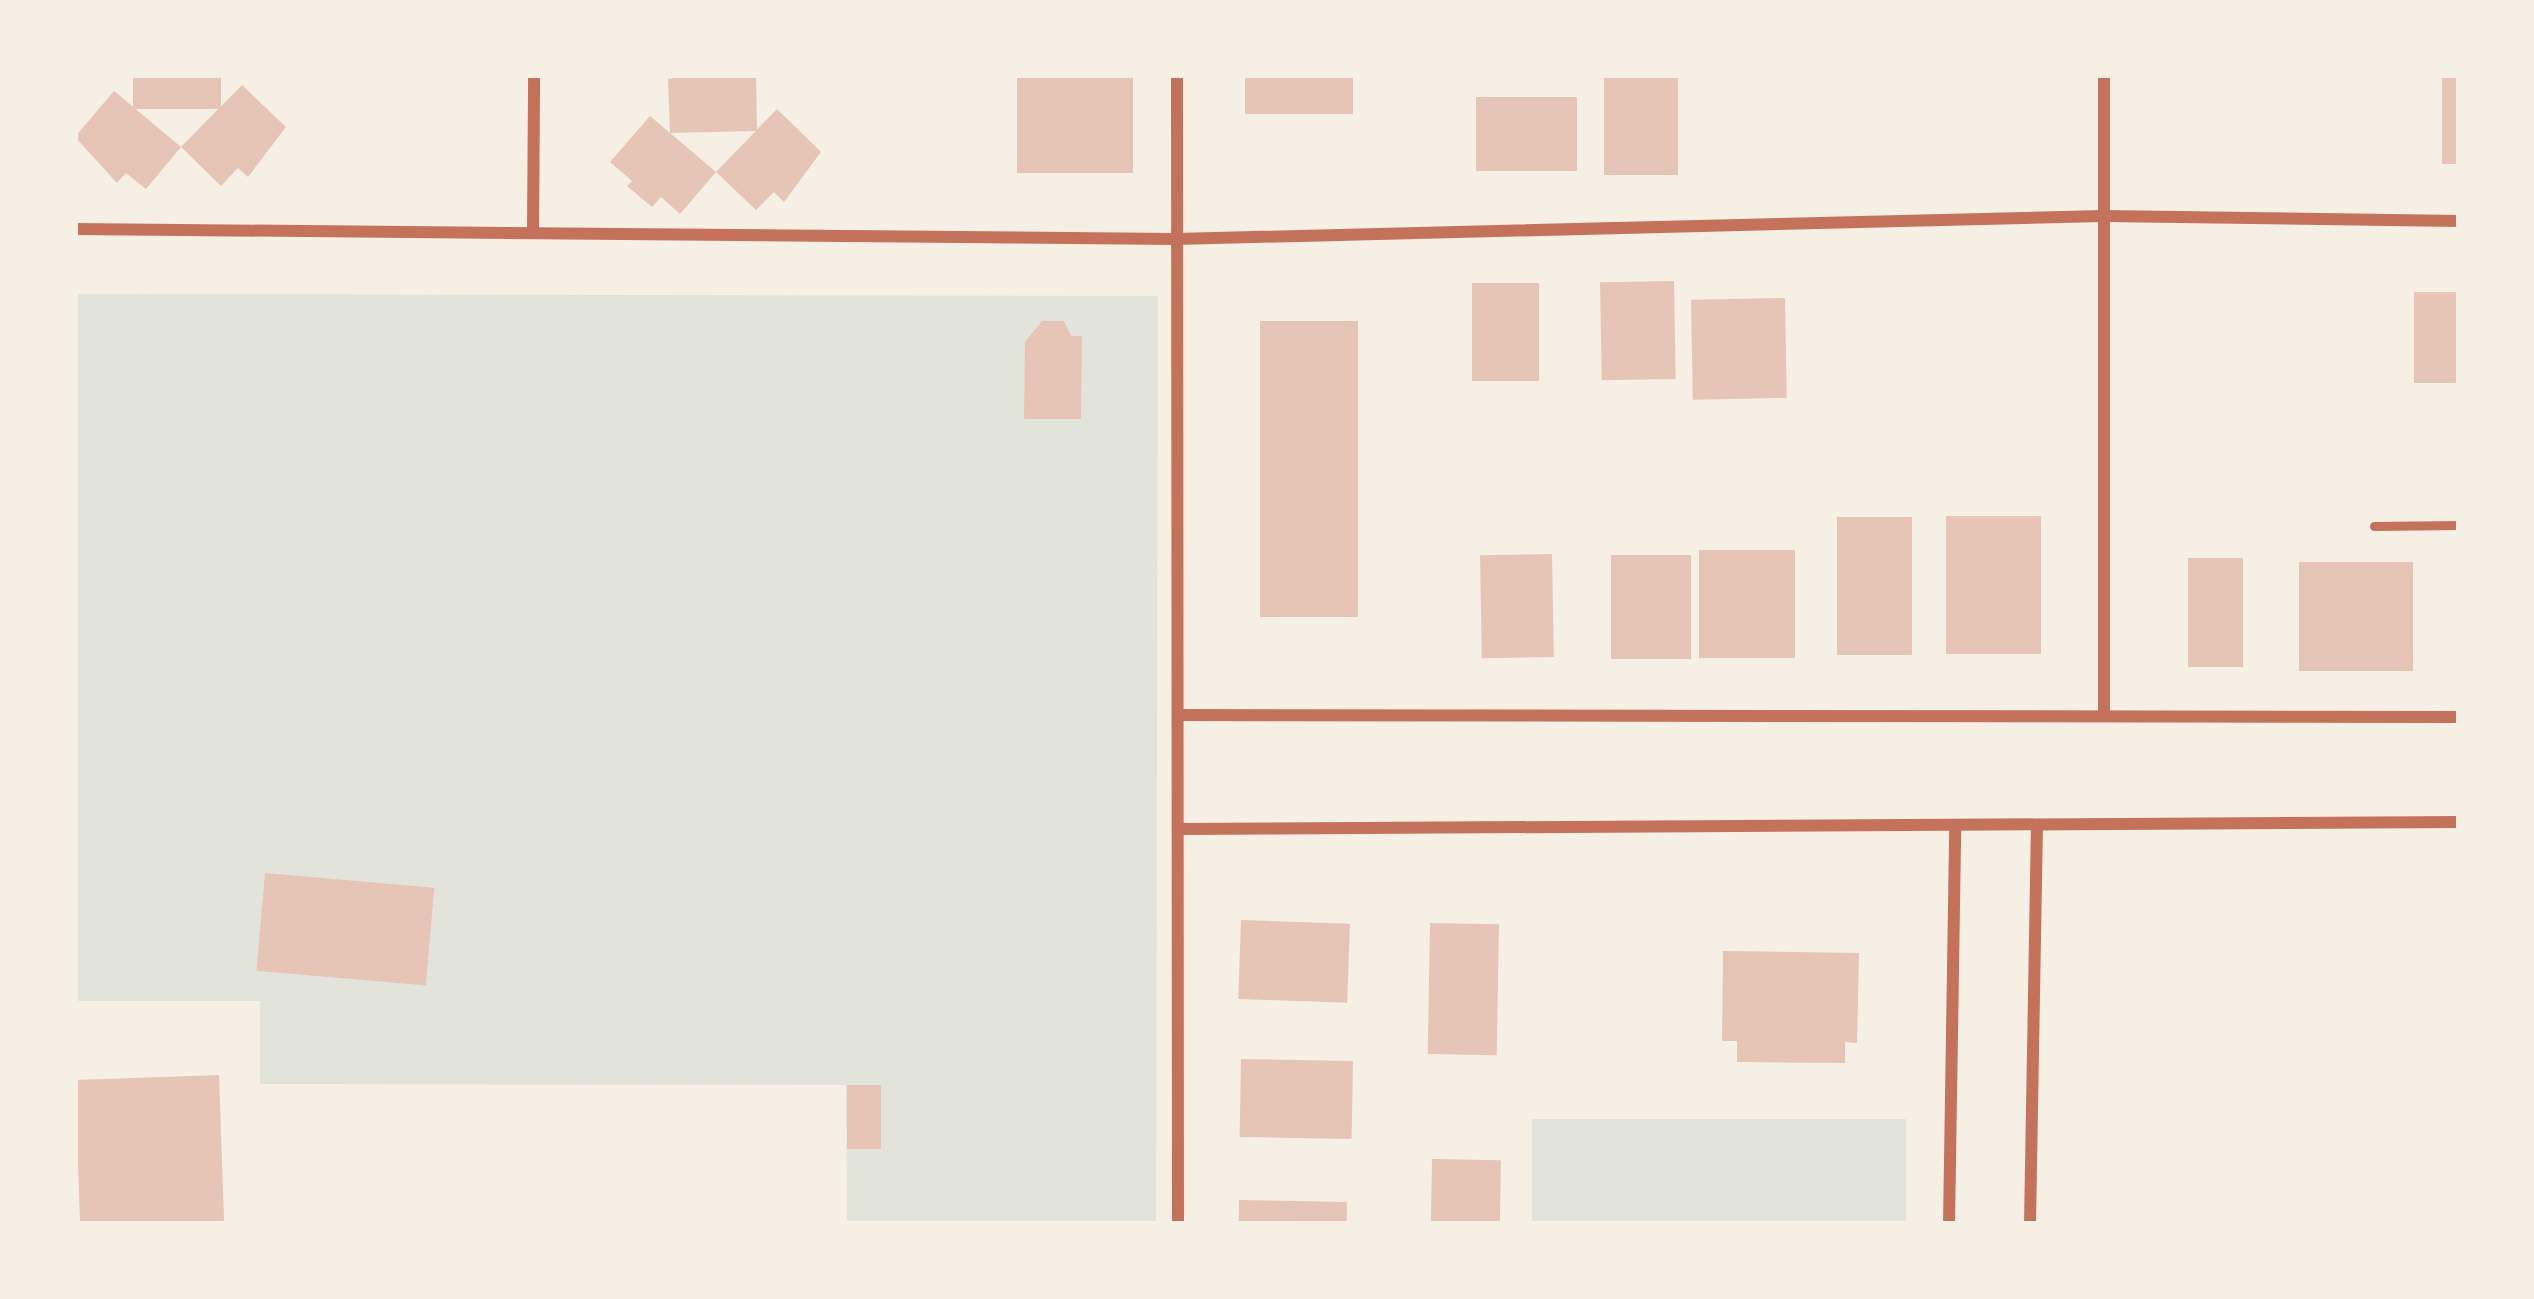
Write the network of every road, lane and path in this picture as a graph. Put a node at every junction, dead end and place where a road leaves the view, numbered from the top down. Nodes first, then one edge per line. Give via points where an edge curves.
1 (534, 75) edge
2 (1177, 75) edge
3 (2104, 75) edge
4 (2103, 217) junction
5 (2459, 221) edge
6 (75, 230) edge
7 (533, 233) junction
8 (1176, 239) junction
9 (2459, 525) edge
10 (2374, 526) dead end
11 (1178, 715) junction
12 (2104, 716) junction
13 (2459, 717) edge
14 (2459, 822) edge
15 (1955, 825) junction
16 (2037, 825) junction
17 (1178, 830) junction
18 (1178, 1224) edge
19 (1949, 1224) edge
20 (2030, 1224) edge

1 - 7 street
2 - 8 street
3 - 4 street
4 - 5 street
4 - 8 street
4 - 12 street
6 - 7 street
7 - 8 street
8 - 11 street
9 - 10 lane
11 - 12 street
11 - 17 street
12 - 13 street
14 - 16 street
15 - 16 street
15 - 17 street
15 - 19 street
16 - 20 street
17 - 18 street

